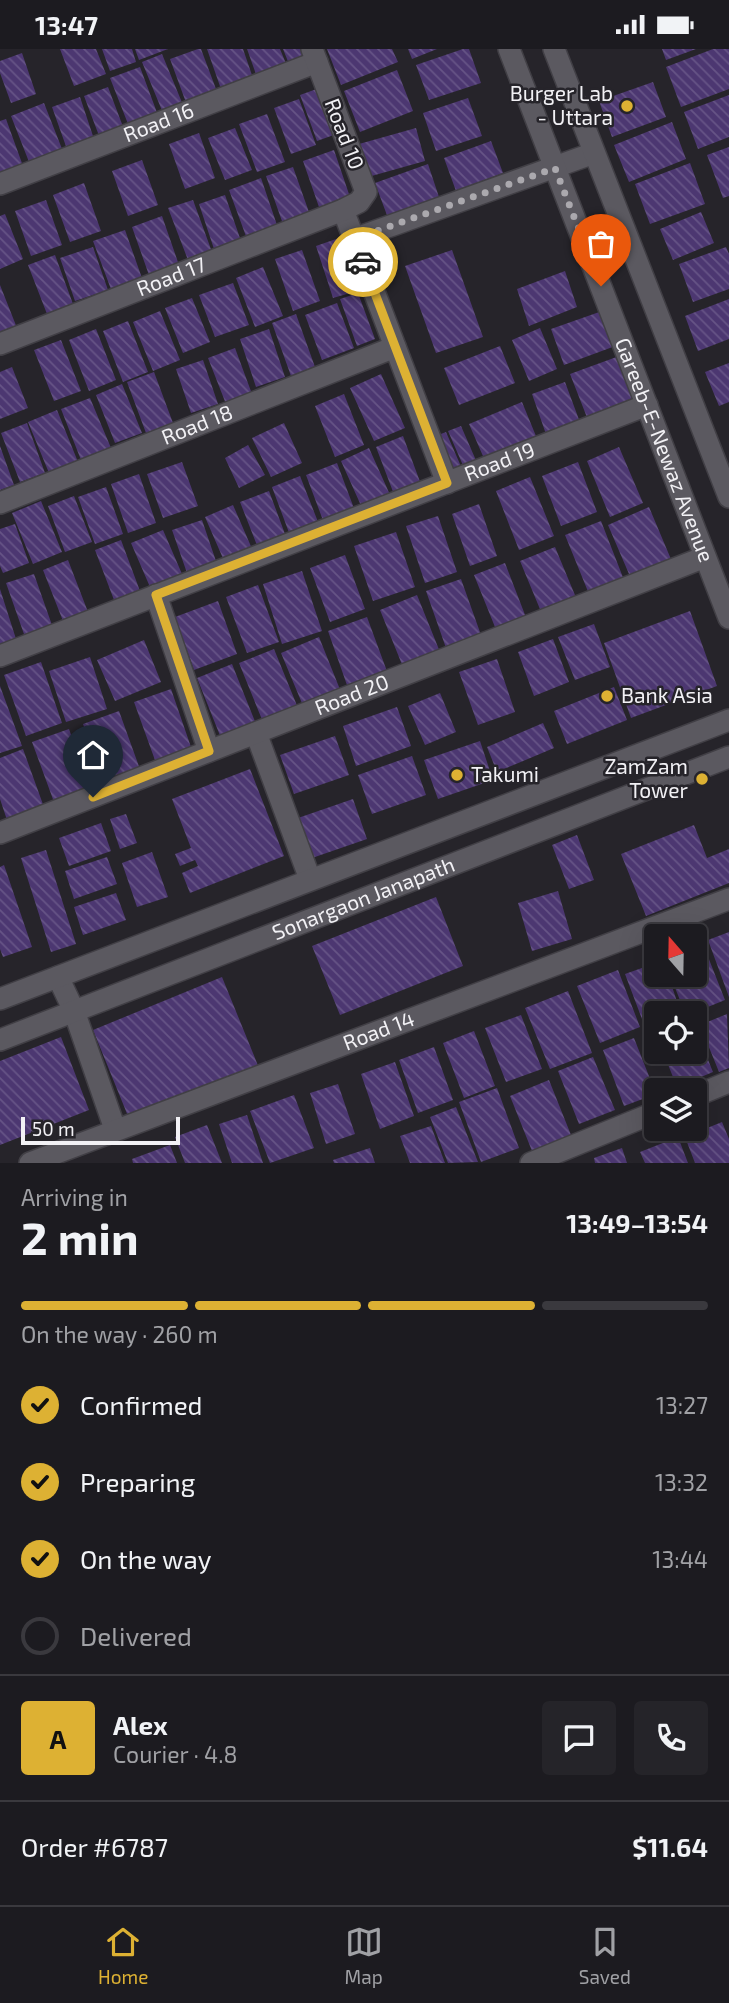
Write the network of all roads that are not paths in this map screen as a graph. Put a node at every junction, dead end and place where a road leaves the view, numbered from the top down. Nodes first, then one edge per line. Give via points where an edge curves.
1 (509, 49) edge
2 (554, 49) edge
3 (314, 55) edge
4 (594, 152) junction
5 (555, 168) junction
6 (0, 184) edge
7 (343, 210) junction
8 (354, 239) junction
9 (0, 344) edge
10 (395, 347) junction
11 (647, 405) junction
12 (447, 483) junction
13 (729, 497) edge
14 (0, 503) edge
15 (705, 557) junction
16 (156, 595) junction
17 (729, 618) edge
18 (0, 656) edge
19 (729, 720) edge
20 (256, 733) junction
21 (209, 751) junction
22 (729, 757) edge
23 (0, 833) edge
24 (310, 879) junction
25 (729, 899) edge
26 (58, 977) junction
27 (0, 999) edge
28 (74, 1011) junction
29 (0, 1040) edge
30 (729, 1082) edge
31 (707, 1091) edge
32 (644, 1117) edge
33 (115, 1129) junction
34 (30, 1163) edge
35 (531, 1163) edge

1 - 5 street, Gareeb-E-Newaz Avenue
2 - 4 street, Gareeb-E-Newaz Avenue
3 - 6 street, Road 16
3 - 7 street, Road 10 via 366,192 359,202
4 - 5 street
4 - 13 street, Gareeb-E-Newaz Avenue
5 - 8 street
5 - 11 street, Gareeb-E-Newaz Avenue
7 - 8 street
7 - 9 street, Road 17
8 - 10 street
10 - 12 street
10 - 14 street, Road 18
11 - 12 street, Road 19
11 - 15 street, Gareeb-E-Newaz Avenue
12 - 16 street, Road 19
15 - 17 street, Gareeb-E-Newaz Avenue
15 - 20 street, Road 20
16 - 18 street, Road 19
16 - 21 street
19 - 24 street, Sonargaon Janapath
20 - 21 street, Road 20
20 - 24 street
21 - 23 street, Road 20
22 - 28 street, Sonargaon Janapath
24 - 26 street, Sonargaon Janapath
25 - 33 street, Road 14
26 - 27 street, Sonargaon Janapath
26 - 28 street
28 - 29 street, Sonargaon Janapath
28 - 33 street
30 - 31 street
32 - 35 street
33 - 34 street, Road 14

